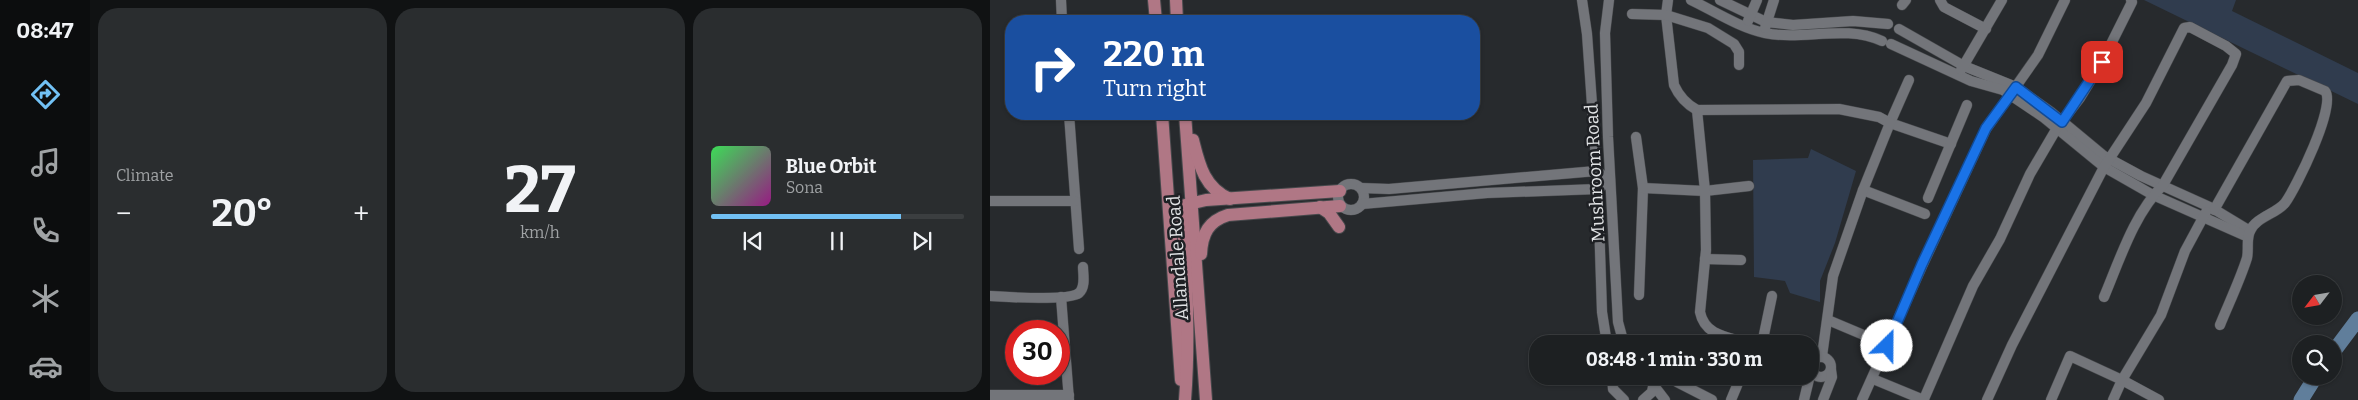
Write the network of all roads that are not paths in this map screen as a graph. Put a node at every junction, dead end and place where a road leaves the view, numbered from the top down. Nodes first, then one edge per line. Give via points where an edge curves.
1 (1061, 0) edge
2 (1154, 0) edge
3 (1176, 0) edge
4 (1582, 0) edge
5 (1609, 0) edge
6 (1668, 0) edge
7 (1691, 0) edge
8 (1720, 0) edge
9 (1757, 0) edge
10 (1774, 0) edge
11 (1940, 0) edge
12 (2002, 0) edge
13 (2065, 0) edge
14 (2130, 0) edge
15 (1632, 14) dead end
16 (1062, 15) edge
17 (1155, 15) edge
18 (1177, 15) edge
19 (1666, 15) junction
20 (1751, 15) junction
21 (1766, 22) junction
22 (1888, 24) junction
23 (1746, 26) junction
24 (1899, 29) junction
25 (1986, 29) junction
26 (1763, 33) junction
27 (1886, 42) junction
28 (1739, 65) dead end
29 (1961, 71) junction
30 (1910, 80) dead end
31 (2013, 91) junction
32 (1967, 105) dead end
33 (1697, 110) junction
34 (1069, 120) edge
35 (1162, 120) edge
36 (1185, 120) edge
37 (1187, 120) edge
38 (1890, 123) junction
39 (2059, 125) junction
40 (1636, 137) dead end
41 (1951, 144) junction
42 (2107, 163) junction
43 (1596, 171) junction
44 (1610, 180) junction
45 (2164, 185) junction
46 (1749, 186) dead end
47 (1361, 188) junction
48 (1643, 188) junction
49 (1598, 189) junction
50 (1863, 190) junction
51 (1340, 191) junction
52 (1705, 191) junction
53 (2153, 196) junction
54 (1928, 198) dead end
55 (1232, 200) junction
56 (990, 201) edge
57 (1075, 201) junction
58 (1192, 202) junction
59 (1362, 204) junction
60 (1340, 206) junction
61 (1320, 208) junction
62 (2212, 208) junction
63 (1924, 214) dead end
64 (2204, 216) junction
65 (1339, 227) dead end
66 (2249, 234) junction
67 (1079, 249) dead end
68 (1705, 259) junction
69 (1741, 260) dead end
70 (1082, 266) dead end
71 (1639, 294) dead end
72 (990, 296) edge
73 (1772, 296) dead end
74 (1061, 297) junction
75 (2104, 297) dead end
76 (1200, 309) junction
77 (1828, 320) junction
78 (2220, 325) dead end
79 (1606, 335) edge
80 (1622, 335) edge
81 (1723, 335) edge
82 (1764, 335) edge
83 (1866, 336) dead end
84 (1819, 347) edge
85 (1819, 362) edge
86 (1831, 370) junction
87 (1819, 374) edge
88 (1873, 379) junction
89 (2122, 380) junction
90 (1613, 385) edge
91 (1654, 385) edge
92 (1657, 385) edge
93 (1683, 385) edge
94 (1737, 385) edge
95 (1808, 385) edge
96 (990, 395) edge
97 (1069, 398) edge
98 (1184, 400) edge
99 (1206, 400) edge
100 (1624, 400) edge
101 (1643, 400) edge
102 (1665, 400) edge
103 (1712, 400) edge
104 (1731, 400) edge
105 (1804, 400) edge
106 (1823, 400) edge
107 (1862, 400) edge
108 (1924, 400) edge
109 (1987, 400) edge
110 (2051, 400) edge
111 (2113, 400) edge
112 (2159, 400) edge

1 - 16 street
2 - 17 main road
3 - 18 main road
4 - 43 street, Mushroom Road
5 - 44 street, Mushroom Road via 1605,34
6 - 19 street
7 - 23 street
8 - 20 street
9 - 20 street
10 - 21 street
11 - 25 street via 1944,7
12 - 25 street
13 - 31 street via 2038,55
14 - 39 street via 2132,2 2102,62
15 - 19 street
19 - 28 street via 1708,28 1730,39 1738,52
19 - 33 street via 1674,85 1689,106
20 - 21 street
20 - 23 street
21 - 22 street via 1793,25 1853,21
21 - 26 street
22 - 24 street
22 - 27 street via 1880,30
23 - 26 street
24 - 27 street via 1900,37
24 - 29 street
25 - 29 street
26 - 27 street via 1790,36 1854,32
27 - 29 street
29 - 31 street
30 - 38 street
31 - 39 street
31 - 88 street via 1986,128 1922,264
32 - 41 street
33 - 38 street via 1839,109 1879,117
33 - 52 street
34 - 57 street
35 - 98 main road, Allandale Road
36 - 58 main road, Allandale Road
37 - 55 main road via 1204,177 1217,192
38 - 41 street
38 - 50 street
39 - 42 street
39 - 108 street via 1973,286
40 - 48 street
41 - 54 street
42 - 45 street
42 - 45 street via 2146,103 2184,28 2194,29 2236,54
42 - 53 street
42 - 109 street via 2012,345
43 - 44 street
43 - 47 street via 1389,189
43 - 49 street, Mushroom Road
44 - 49 street
44 - 80 street, Mushroom Road via 1618,322
45 - 53 street
45 - 62 street
46 - 52 street
47 - 51 street via 1350,184
47 - 59 street
48 - 52 street
48 - 71 street
49 - 59 street
49 - 79 street, Mushroom Road
50 - 63 street
50 - 77 street via 1833,276
51 - 55 main road
51 - 60 street
52 - 68 street
53 - 64 street
53 - 75 street via 2129,237
55 - 58 main road
56 - 57 street
57 - 67 street
58 - 76 main road, Allandale Road
58 - 98 main road via 1185,205 1182,214 1189,356
59 - 60 street via 1350,209
60 - 61 main road
61 - 65 main road via 1329,213
61 - 76 main road via 1242,213 1214,221 1204,234 1202,246
62 - 64 street
62 - 66 street via 2238,222
62 - 66 street via 2287,81 2299,80 2325,91 2328,102 2317,140 2295,186 2284,204 2258,222
64 - 66 street
64 - 89 street via 2185,251 2161,316
66 - 78 street via 2248,256
68 - 69 street
68 - 81 street via 1702,322 1710,331
70 - 74 street via 1081,291
72 - 74 street
73 - 82 street
74 - 97 street
76 - 99 main road, Allandale Road
77 - 83 street
77 - 84 street
85 - 86 street via 1830,361
86 - 87 street via 1826,376
86 - 106 street via 1832,377
88 - 107 street
88 - 108 street
89 - 110 street via 2070,356
89 - 111 street
89 - 112 street
90 - 100 street
91 - 101 street via 1649,396
92 - 102 street
93 - 103 street
94 - 104 street
95 - 105 street
96 - 97 street

